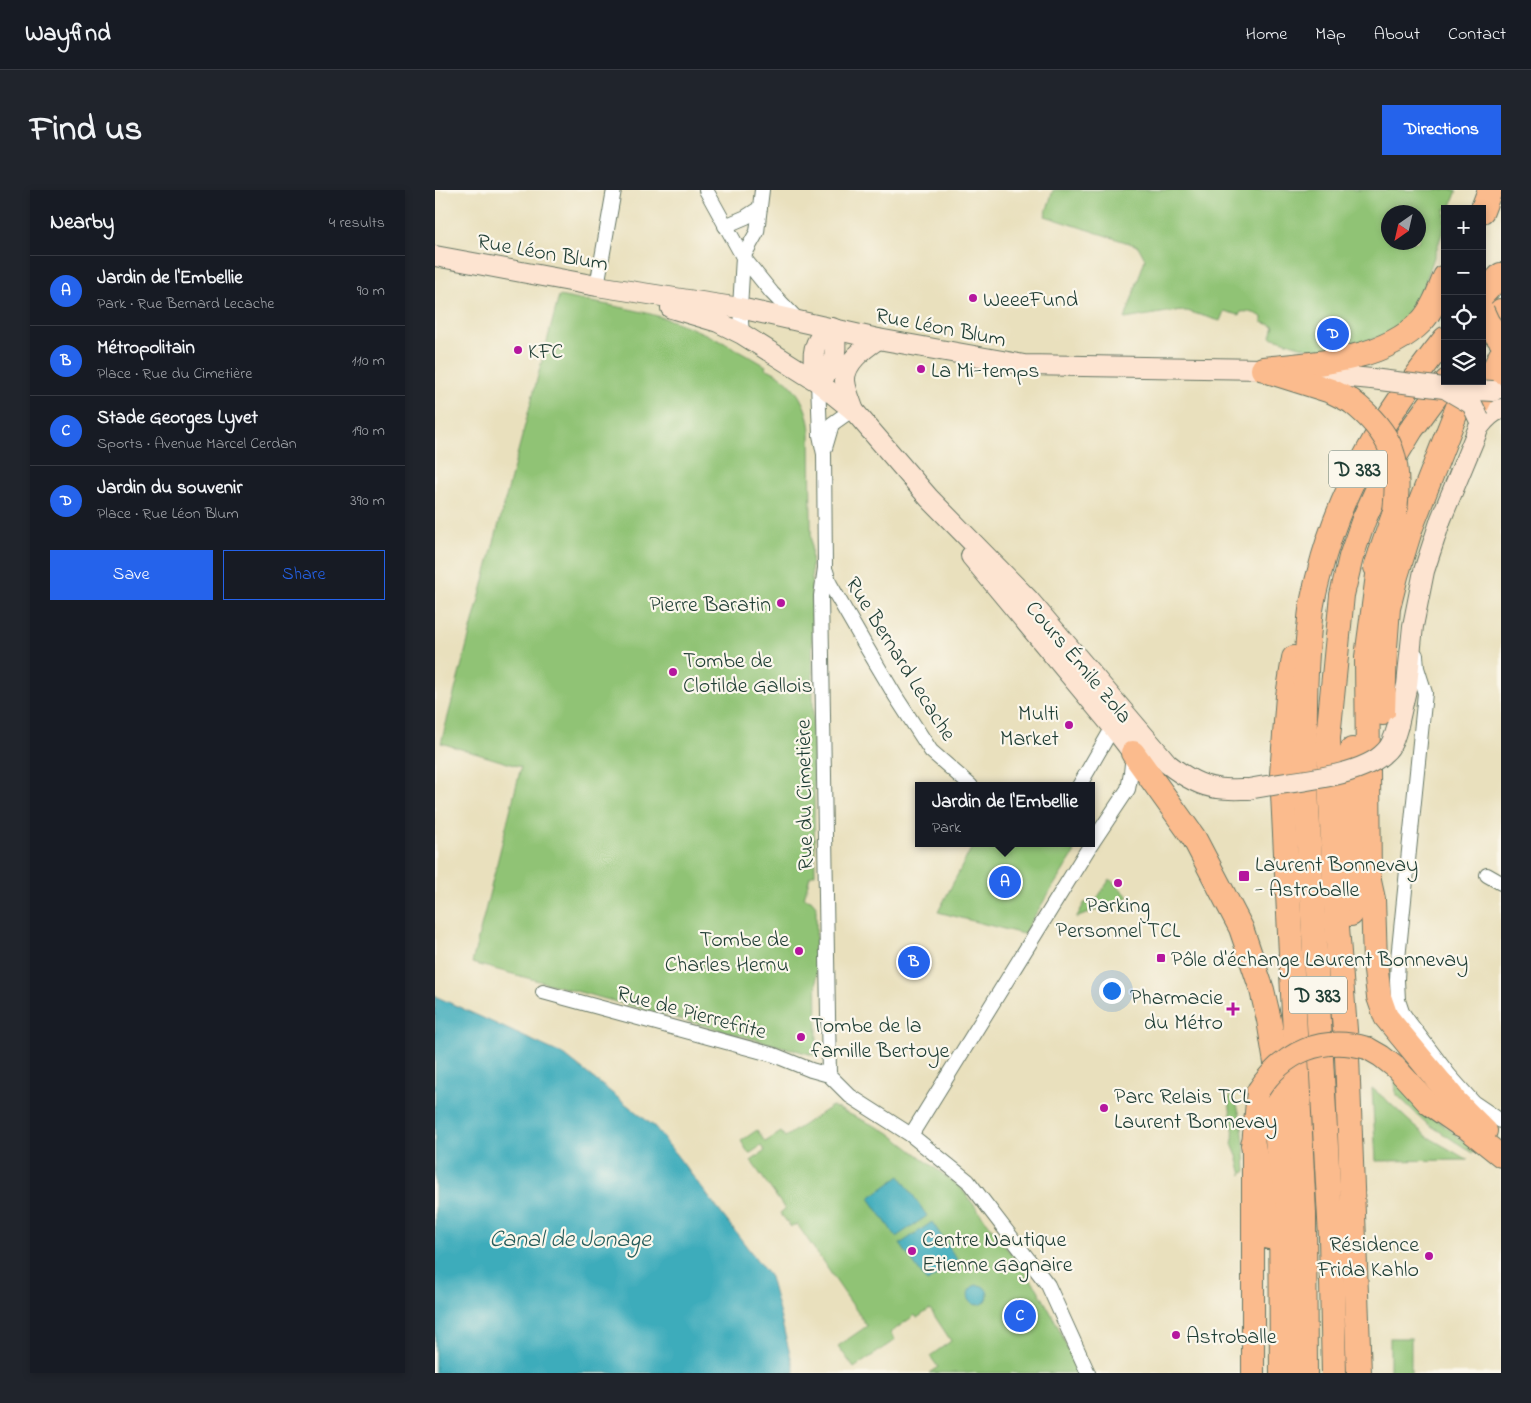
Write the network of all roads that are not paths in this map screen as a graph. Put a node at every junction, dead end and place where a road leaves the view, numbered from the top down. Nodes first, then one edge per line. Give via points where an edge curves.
1 (614, 190) edge
2 (706, 190) edge
3 (762, 190) edge
4 (1478, 190) edge
5 (1490, 190) edge
6 (1472, 205) edge
7 (1484, 205) edge
8 (760, 208) junction
9 (725, 226) junction
10 (435, 256) edge
11 (743, 257) junction
12 (1501, 274) edge
13 (597, 286) junction
14 (1441, 286) edge
15 (1486, 291) edge
16 (740, 308) junction
17 (1501, 311) edge
18 (798, 320) junction
19 (1486, 320) edge
20 (832, 328) junction
21 (1486, 328) edge
22 (742, 334) junction
23 (878, 339) junction
24 (1444, 340) edge
25 (1501, 342) edge
26 (1501, 355) edge
27 (1486, 361) edge
28 (1263, 369) junction
29 (819, 382) junction
30 (1441, 384) edge
31 (1444, 385) edge
32 (1446, 385) edge
33 (1449, 385) edge
34 (1470, 385) edge
35 (1498, 398) edge
36 (854, 411) junction
37 (1479, 423) junction
38 (824, 454) junction
39 (929, 498) junction
40 (1381, 553) junction
41 (825, 568) junction
42 (1310, 618) junction
43 (1413, 626) junction
44 (1398, 724) junction
45 (1113, 727) junction
46 (1133, 753) junction
47 (966, 782) edge
48 (1081, 782) edge
49 (1095, 838) edge
50 (1089, 847) edge
51 (1487, 875) dead end
52 (1501, 883) edge
53 (1373, 899) junction
54 (543, 992) dead end
55 (1357, 1052) junction
56 (1274, 1053) junction
57 (829, 1075) junction
58 (1452, 1097) joint
59 (911, 1136) junction
60 (1499, 1138) edge
61 (1253, 1145) junction
62 (1304, 1213) junction
63 (1088, 1373) edge
64 (1253, 1373) edge
65 (1271, 1373) edge
66 (1282, 1373) edge
67 (1305, 1373) edge
68 (1334, 1373) edge
69 (1359, 1373) edge

1 - 13 street
2 - 9 street
3 - 8 street
4 - 6 highway
5 - 7 highway
8 - 9 street
8 - 11 street via 757,232
9 - 11 street
10 - 13 main road, Rue Léon Blum
11 - 16 street
11 - 18 street
12 - 15 highway
13 - 16 main road, Rue Léon Blum
13 - 22 main road, Cours Émile Zola via 718,322
14 - 28 highway via 1428,313 1406,336 1338,361
16 - 18 main road, Rue Léon Blum
16 - 22 street
17 - 21 highway
18 - 20 main road, Rue Léon Blum
19 - 25 highway, bridge
20 - 23 main road, Rue Léon Blum
20 - 29 main road via 819,338 813,354
22 - 29 main road, Cours Émile Zola
23 - 28 main road, Rue Léon Blum via 1024,366
23 - 36 main road via 849,364 845,380
24 - 42 highway, D 383 via 1388,416 1360,465 1325,551
25 - 27 highway
26 - 44 highway via 1469,423 1412,568 1398,646
28 - 30 main road, Rue Léon Blum, bridge
28 - 40 highway, bridge via 1331,391 1351,401 1381,431 1391,448 1397,492 1395,512
29 - 36 main road, Cours Émile Zola
29 - 38 street, Rue du Cimetière via 820,435
31 - 55 highway, D 383 via 1385,473 1357,538 1341,596 1327,738 1337,927
32 - 37 main road, Rue Léon Blum, bridge via 1472,404
33 - 35 main road, Rue Léon Blum, bridge
34 - 53 highway via 1458,407 1411,527 1389,608 1377,879
35 - 37 main road, Rue Léon Blum via 1496,410
36 - 38 street, Rue du Cimetière via 832,424
36 - 39 main road, Cours Émile Zola
37 - 43 main road, Cours Émile Zola via 1423,571
38 - 41 street, Rue du Cimetière
39 - 44 main road, Cours Émile Zola, bridge via 1029,600 1168,764 1200,784 1249,789 1344,773 1372,764 1389,748
39 - 45 main road, Cours Émile Zola via 969,554
40 - 53 highway via 1367,657 1369,881
40 - 55 highway via 1358,618 1352,664 1351,941
41 - 47 street, Rue Bernard Lecache via 829,584 931,751
41 - 57 street, Rue du Cimetière via 821,596
42 - 62 highway via 1297,643 1288,696 1282,774
42 - 68 highway, D 383 via 1304,744 1331,1237
43 - 44 main road, Cours Émile Zola via 1407,685
43 - 60 street via 1417,668 1425,693 1398,960 1398,1000 1409,1022
45 - 46 main road, Cours Émile Zola
45 - 48 street
46 - 49 street via 1128,789
46 - 56 highway via 1194,838 1241,928 1262,990
50 - 59 street
51 - 52 street
53 - 58 highway via 1375,962 1379,998 1386,1017
54 - 57 street, Rue de Pierrefrite via 775,1055
55 - 60 main road via 1381,1056 1429,1104 1458,1124
55 - 61 main road, bridge via 1354,1044 1330,1043 1294,1055 1274,1071 1258,1091
55 - 69 highway, D 383
56 - 62 highway via 1297,1195
56 - 66 highway via 1272,1077 1281,1183
57 - 59 street via 850,1096
58 - 60 main road
59 - 63 street via 968,1182 1047,1285
61 - 64 main road
61 - 65 highway via 1267,1218
62 - 67 highway

